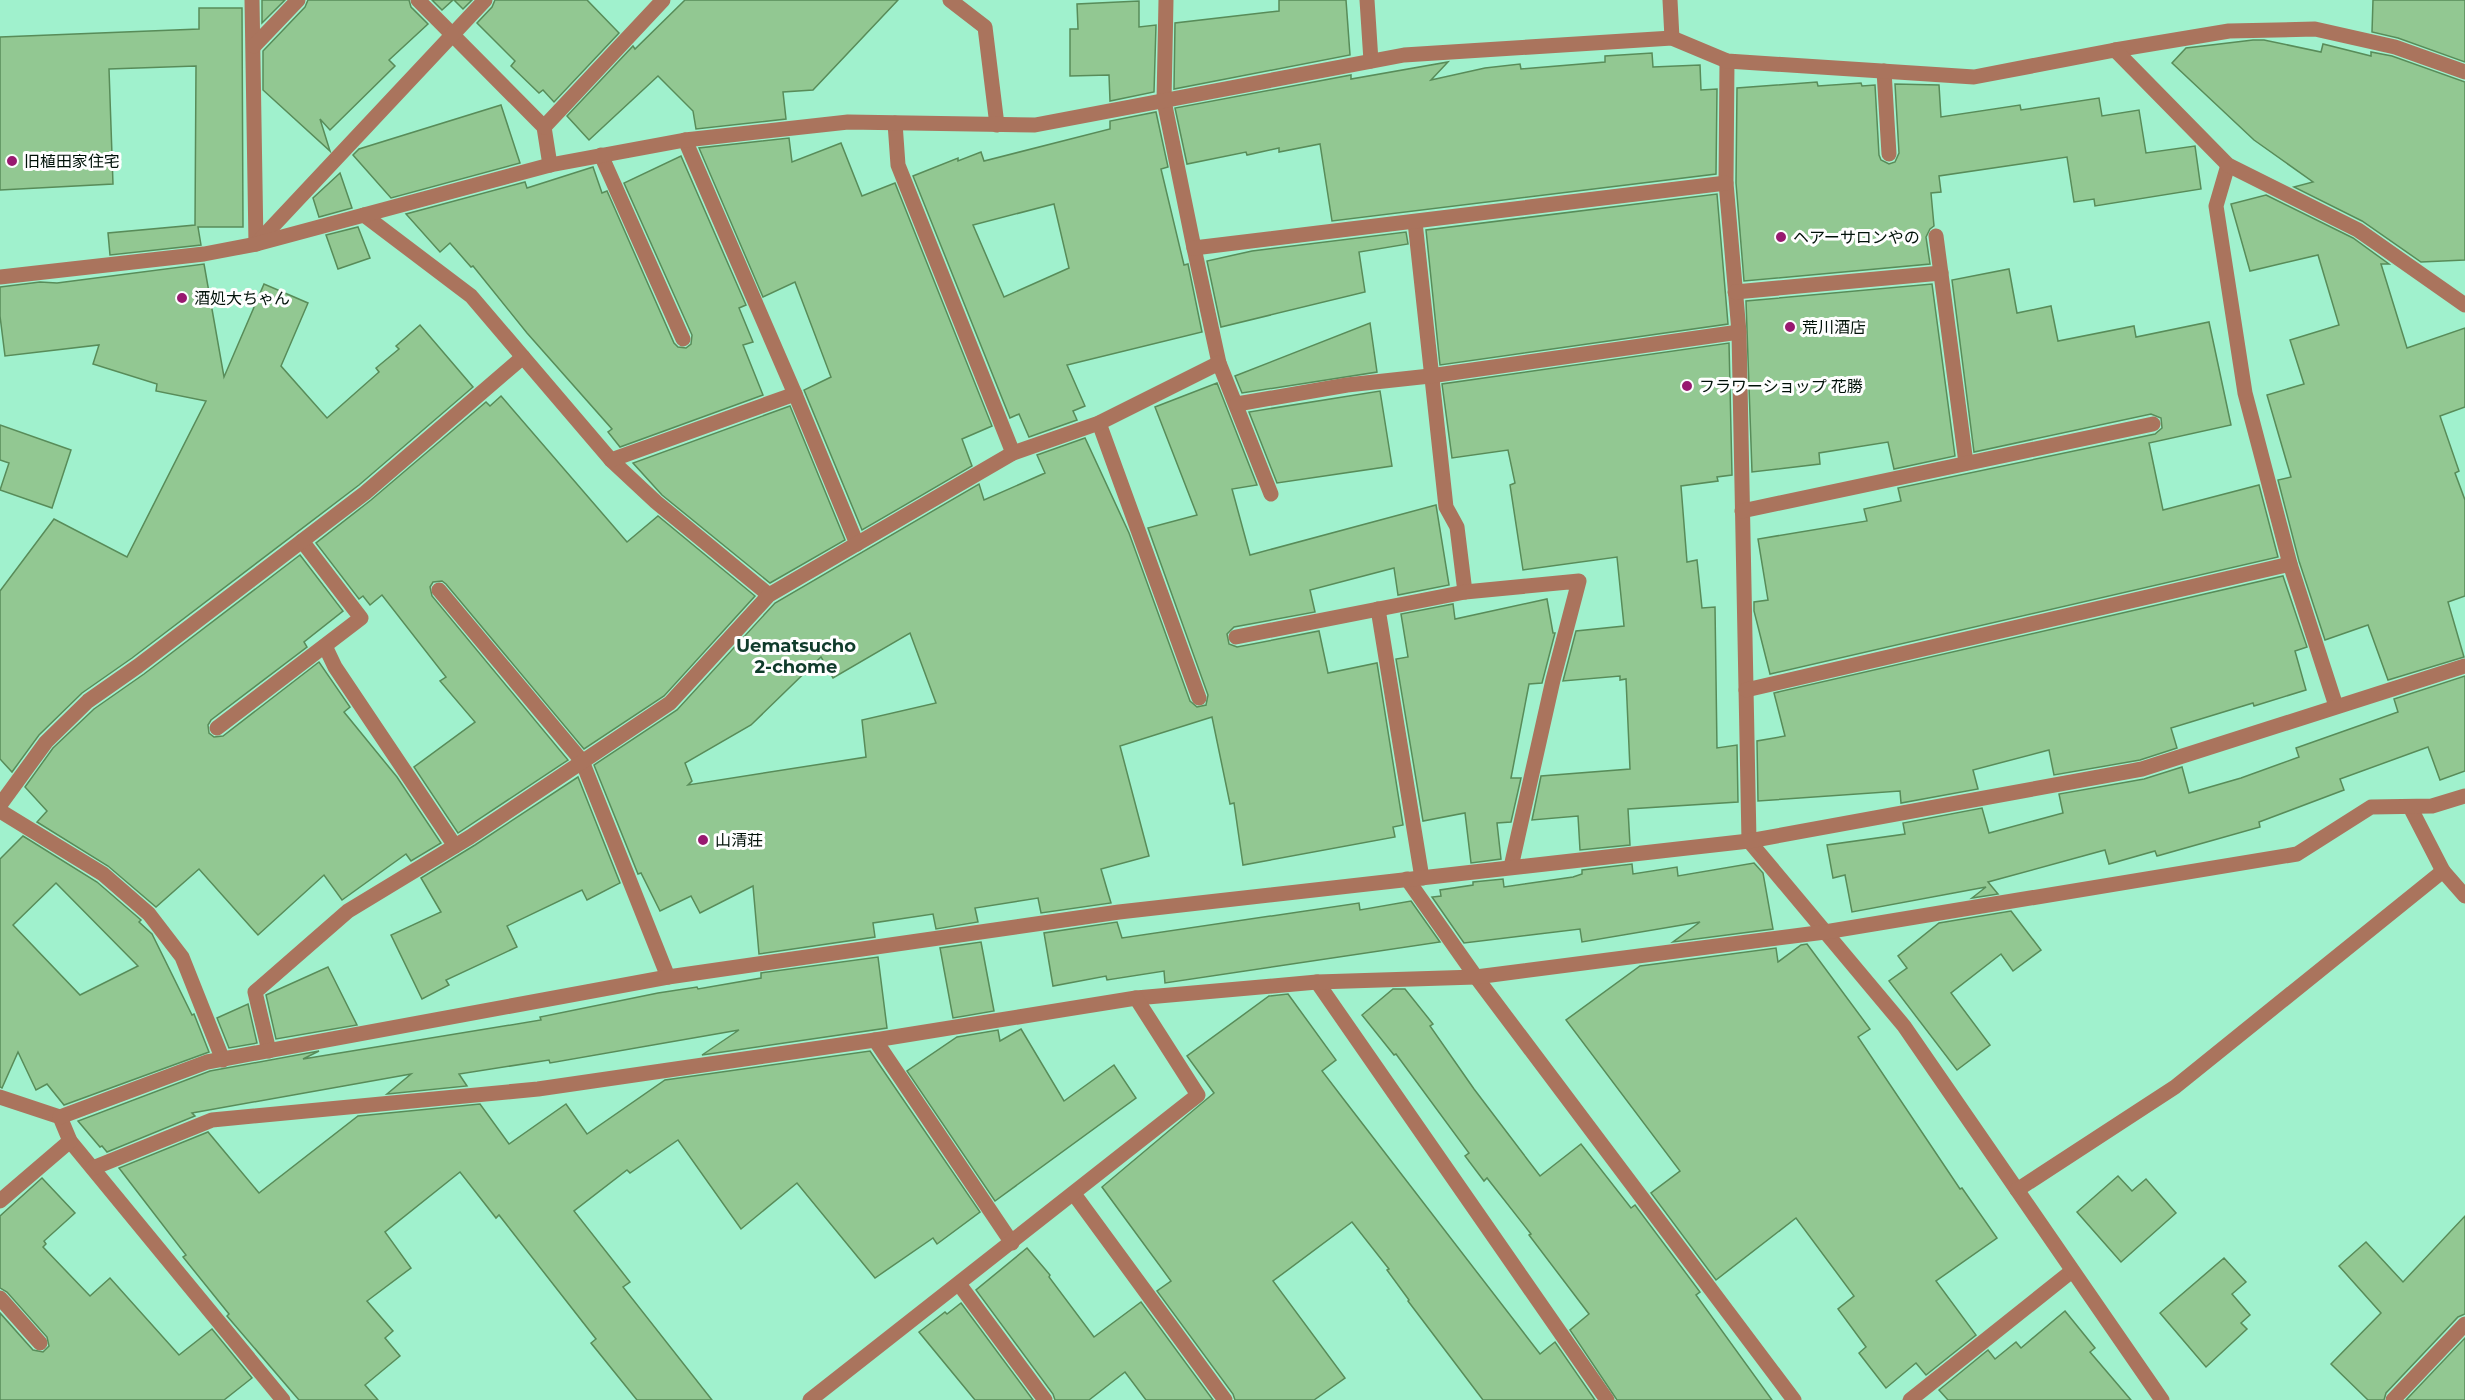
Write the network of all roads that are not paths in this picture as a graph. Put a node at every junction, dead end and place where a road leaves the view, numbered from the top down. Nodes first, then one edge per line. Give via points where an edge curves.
1 (252, 0) edge
2 (298, 0) edge
3 (418, 0) edge
4 (485, 0) edge
5 (663, 0) edge
6 (950, 0) edge
7 (1166, 0) edge
8 (1367, 0) edge
9 (1670, 0) edge
10 (452, 35) junction
11 (1672, 38) junction
12 (254, 46) junction
13 (2115, 50) junction
14 (1371, 61) junction
15 (1727, 61) junction
16 (1884, 71) junction
17 (2465, 72) edge
18 (1164, 101) junction
19 (895, 123) junction
20 (997, 125) junction
21 (544, 127) junction
22 (685, 140) junction
23 (1889, 154) dead end
24 (601, 155) junction
25 (550, 165) junction
26 (2228, 165) junction
27 (1726, 183) junction
28 (364, 215) junction
29 (1415, 222) junction
30 (1936, 236) dead end
31 (256, 244) junction
32 (1194, 248) junction
33 (1941, 273) junction
34 (0, 277) edge
35 (1735, 292) junction
36 (2465, 305) edge
37 (1739, 332) junction
38 (683, 339) dead end
39 (523, 357) junction
40 (1219, 363) junction
41 (1430, 376) junction
42 (795, 394) junction
43 (1237, 404) junction
44 (1099, 423) junction
45 (2153, 424) dead end
46 (1013, 453) junction
47 (611, 460) junction
48 (1966, 464) junction
49 (1271, 494) dead end
50 (1742, 511) junction
51 (302, 542) junction
52 (857, 544) junction
53 (2290, 564) junction
54 (439, 590) dead end
55 (1465, 592) junction
56 (769, 595) junction
57 (1378, 609) junction
58 (1236, 637) dead end
59 (325, 646) junction
60 (2465, 666) edge
61 (1746, 690) junction
62 (1199, 698) dead end
63 (2336, 706) junction
64 (217, 728) dead end
65 (582, 761) junction
66 (2465, 796) edge
67 (0, 805) edge
68 (2410, 807) junction
69 (0, 812) edge
70 (1749, 841) junction
71 (455, 846) junction
72 (1510, 867) junction
73 (2443, 871) junction
74 (1414, 878) junction
75 (2465, 896) edge
76 (1825, 932) junction
77 (1476, 977) junction
78 (668, 978) junction
79 (1317, 982) junction
80 (1136, 998) junction
81 (875, 1040) junction
82 (269, 1051) junction
83 (223, 1060) junction
84 (0, 1097) edge
85 (60, 1117) junction
86 (69, 1140) junction
87 (93, 1168) junction
88 (2017, 1190) junction
89 (1074, 1194) junction
90 (0, 1201) edge
91 (1012, 1243) junction
92 (2072, 1271) junction
93 (958, 1284) junction
94 (0, 1298) edge
95 (2465, 1324) edge
96 (40, 1343) dead end
97 (274, 1397) edge
98 (1604, 1399) edge
99 (810, 1400) edge
100 (1045, 1400) edge
101 (1225, 1400) edge
102 (1794, 1400) edge
103 (1910, 1400) edge
104 (2162, 1400) edge
105 (2393, 1400) edge

1 - 12 street
2 - 12 street
3 - 10 street
4 - 10 street
5 - 21 street
6 - 20 street via 985,27
7 - 18 street
8 - 14 street
9 - 11 street
10 - 21 street
10 - 31 street
11 - 14 street via 1404,55
11 - 15 street
12 - 31 street
13 - 16 street via 1974,77
13 - 17 street via 2229,31 2315,30 2395,47
13 - 26 street
14 - 18 street
15 - 16 street
15 - 27 street
16 - 23 street
18 - 20 street via 1035,125
18 - 32 street
19 - 20 street
19 - 22 street via 848,122
19 - 46 street via 898,165
21 - 25 street
22 - 24 street
22 - 42 street
24 - 25 street
24 - 38 street
25 - 28 street
26 - 36 street via 2358,230
26 - 53 street via 2216,206 2245,393
27 - 29 street
27 - 35 street
28 - 31 street
28 - 39 street via 471,296
29 - 32 street
29 - 41 street
30 - 33 street
31 - 34 street via 204,254
32 - 40 street
33 - 35 street
33 - 48 street
35 - 37 street
37 - 41 street
37 - 50 street
39 - 47 street
39 - 51 street via 365,494
40 - 43 street
40 - 44 street
41 - 43 street via 1347,385
41 - 55 street via 1446,507 1457,527
42 - 47 street
42 - 52 street
43 - 49 street
44 - 46 street
44 - 62 street
45 - 48 street
46 - 52 street
47 - 56 street
48 - 50 street
50 - 61 street
51 - 59 street via 361,618
51 - 67 street via 88,701 46,742
52 - 56 street
53 - 61 street
53 - 63 street
54 - 65 street
55 - 57 street
55 - 72 street via 1579,581
56 - 65 street via 670,703
57 - 58 street
57 - 74 street
59 - 64 street
59 - 71 street
60 - 63 street
61 - 70 street
63 - 70 street via 2142,769
65 - 71 street
65 - 78 street
66 - 68 street via 2432,806
68 - 73 street
68 - 76 street via 2371,807 2297,854
69 - 83 street via 103,874 149,914 183,957
70 - 72 street
70 - 76 street
71 - 82 street via 348,911 255,992
72 - 74 street
73 - 75 street
73 - 88 street via 2175,1087
74 - 77 street
74 - 78 street via 1119,912
76 - 77 street
76 - 88 street via 1904,1026
77 - 79 street
77 - 102 street
78 - 82 street
79 - 80 street
79 - 98 street
80 - 81 street
80 - 89 street via 1197,1095
81 - 87 street via 538,1089 212,1120
81 - 91 street
82 - 83 street
83 - 85 street via 207,1062
84 - 85 street
85 - 86 street
86 - 87 street
86 - 90 street
87 - 97 street
88 - 92 street
89 - 91 street
89 - 101 street
91 - 93 street
92 - 103 street
92 - 104 street
93 - 99 street
93 - 100 street
94 - 96 street
95 - 105 street

